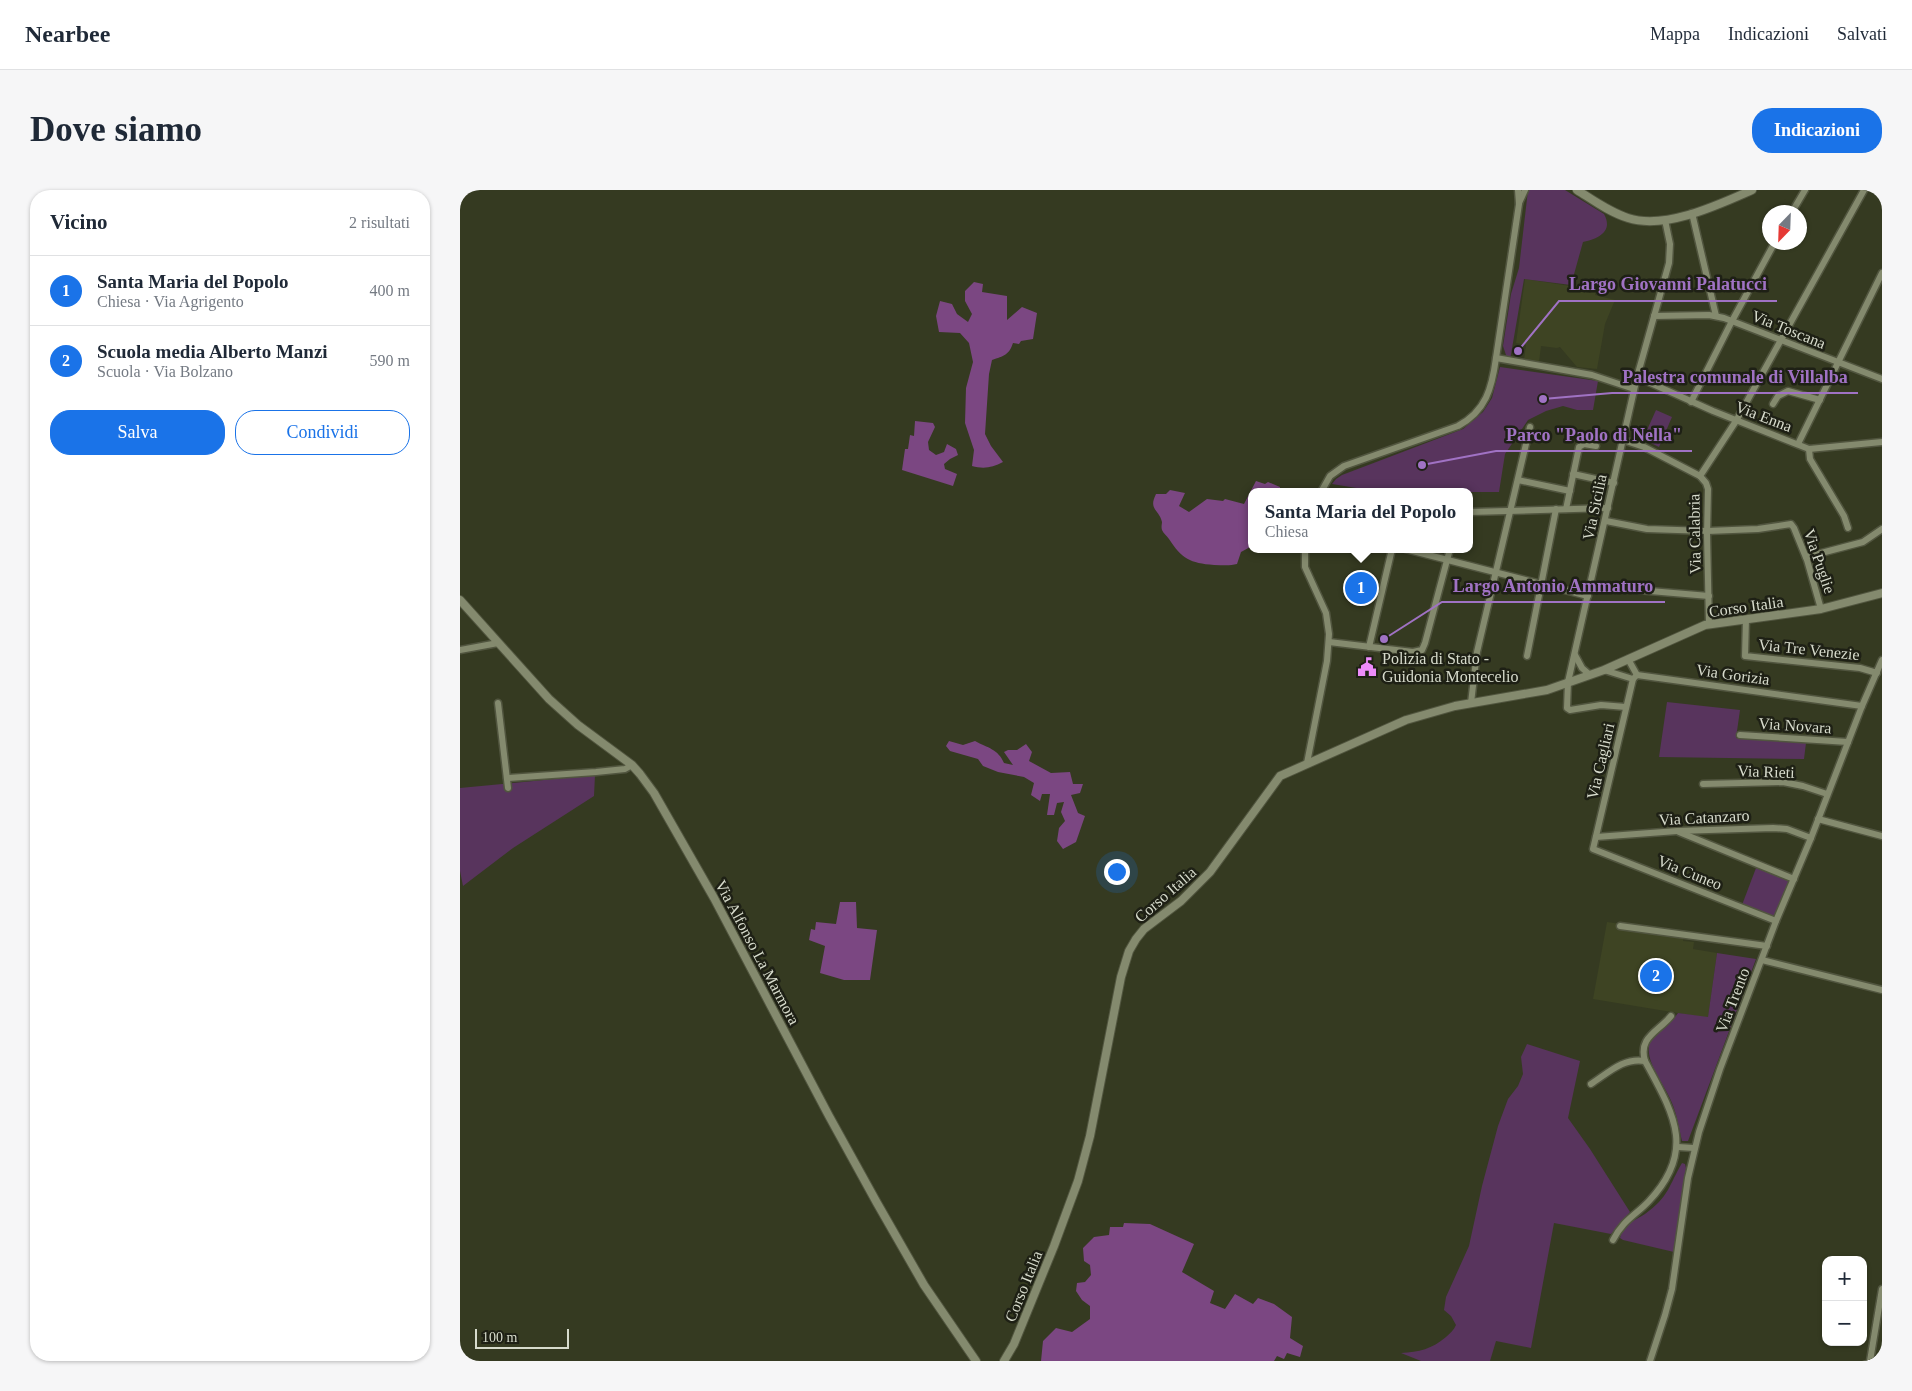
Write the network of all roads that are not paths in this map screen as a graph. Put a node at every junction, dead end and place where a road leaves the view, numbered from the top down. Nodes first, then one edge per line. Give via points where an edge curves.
1 (1518, 190) edge
2 (1525, 190) edge
3 (1577, 190) edge
4 (1752, 190) edge
5 (1804, 190) edge
6 (1864, 190) edge
7 (1519, 204) junction
8 (1796, 205) edge
9 (1692, 213) junction
10 (1665, 220) junction
11 (1771, 250) edge
12 (1882, 273) edge
13 (1654, 316) junction
14 (1716, 316) junction
15 (1732, 321) junction
16 (1780, 339) junction
17 (1496, 358) junction
18 (1838, 364) junction
19 (1637, 377) junction
20 (1882, 379) edge
21 (1634, 389) junction
22 (1820, 400) junction
23 (1691, 402) junction
24 (1774, 404) dead end
25 (1736, 421) junction
26 (1530, 427) dead end
27 (1623, 440) junction
28 (1882, 442) edge
29 (1798, 444) junction
30 (1596, 446) dead end
31 (1809, 449) junction
32 (1573, 474) junction
33 (1700, 476) junction
34 (1518, 480) junction
35 (1614, 483) junction
36 (1323, 488) edge
37 (1570, 491) junction
38 (1608, 508) junction
39 (1556, 509) junction
40 (1566, 509) junction
41 (1511, 510) junction
42 (1473, 512) edge
43 (1606, 521) junction
44 (1848, 528) dead end
45 (1882, 529) edge
46 (1707, 531) junction
47 (1305, 553) edge
48 (1391, 553) edge
49 (1420, 553) edge
50 (1449, 553) edge
51 (1806, 557) junction
52 (1447, 560) junction
53 (1496, 572) junction
54 (1542, 584) junction
55 (1590, 586) junction
56 (1882, 593) edge
57 (1588, 596) junction
58 (1709, 596) junction
59 (460, 600) edge
60 (1821, 609) junction
61 (1746, 619) junction
62 (1709, 624) junction
63 (1329, 642) junction
64 (498, 643) junction
65 (1369, 646) junction
66 (460, 650) edge
67 (1574, 654) junction
68 (1527, 656) dead end
69 (1628, 659) junction
70 (1882, 660) edge
71 (1604, 670) junction
72 (1877, 672) junction
73 (1590, 674) junction
74 (1635, 677) junction
75 (1568, 682) junction
76 (498, 703) dead end
77 (1471, 703) junction
78 (1862, 706) junction
79 (1626, 707) junction
80 (1740, 735) dead end
81 (1848, 742) junction
82 (1307, 764) junction
83 (632, 765) junction
84 (507, 778) junction
85 (1703, 784) dead end
86 (508, 788) dead end
87 (1827, 794) junction
88 (1818, 819) junction
89 (1677, 831) junction
90 (1882, 836) edge
91 (1596, 837) junction
92 (1811, 838) junction
93 (1593, 849) joint
94 (1794, 879) junction
95 (1776, 921) junction
96 (1620, 926) dead end
97 (1767, 946) junction
98 (1762, 960) junction
99 (1882, 990) edge
100 (1671, 1016) dead end
101 (1645, 1061) junction
102 (1591, 1084) dead end
103 (1678, 1147) junction
104 (1694, 1148) junction
105 (1613, 1240) dead end
106 (1882, 1289) edge
107 (1880, 1314) edge
108 (976, 1361) edge
109 (1004, 1361) edge
110 (1650, 1361) edge
111 (1870, 1361) edge

1 - 7 street
2 - 7 street
3 - 10 street via 1627,218
4 - 9 street
5 - 8 street
6 - 16 street, Via Calabria
7 - 17 street
9 - 10 street
9 - 14 street
10 - 13 street, Via Sicilia via 1670,254
11 - 15 street
12 - 18 street
13 - 14 street, Via Toscana
13 - 19 street, Via Sicilia
14 - 15 street, Via Toscana
15 - 16 street, Via Toscana
15 - 23 street
16 - 18 street, Via Toscana
16 - 25 street, Via Calabria
17 - 21 street via 1592,375
17 - 36 street via 1488,396 1471,418 1448,430 1344,466 1330,476
18 - 20 street, Via Toscana
18 - 22 street
19 - 21 street, Via Sicilia
19 - 23 street, Via Enna
21 - 27 street, Via Sicilia
22 - 24 street via 1788,391 1778,396
22 - 29 street
23 - 25 street, Via Enna
25 - 29 street, Via Enna
25 - 33 street, Via Calabria
26 - 34 street
27 - 33 street via 1644,446
27 - 35 street, Via Sicilia
28 - 31 street
29 - 31 street, Via Enna
30 - 32 street via 1584,444 1579,447
31 - 44 street via 1811,461
32 - 35 street
32 - 37 street
33 - 46 street, Via Calabria via 1708,487
34 - 37 street
34 - 41 street
35 - 38 street, Via Sicilia
37 - 40 street
38 - 40 street
38 - 43 street, Via Sicilia
39 - 40 street
39 - 41 street
39 - 54 street
41 - 42 street
41 - 53 street
43 - 46 street via 1647,529
43 - 55 street, Via Sicilia
45 - 51 street via 1861,543
46 - 51 street, Via Puglie via 1791,524
46 - 58 street, Via Calabria
47 - 63 street via 1305,567 1326,613
48 - 65 street
49 - 52 street
50 - 52 street
51 - 60 street, Via Puglie
52 - 53 street
52 - 65 street via 1422,650
53 - 54 street
53 - 77 street via 1477,652
54 - 57 street
54 - 68 street
55 - 57 street, Via Sicilia
55 - 58 street
56 - 60 street, Corso Italia
57 - 67 street, Via Sicilia
58 - 62 street, Via Calabria
59 - 64 street, Via Alfonso La Marmora
60 - 61 street, Corso Italia
61 - 62 street, Corso Italia
61 - 72 street, Via Tre Venezie via 1745,656
62 - 69 street, Corso Italia
63 - 65 street
63 - 82 street
64 - 66 street
64 - 83 street, Via Alfonso La Marmora via 560,709
67 - 73 street
67 - 75 street, Via Sicilia
69 - 71 street, Corso Italia
69 - 74 street
70 - 72 street, Via Trento
71 - 73 street, Corso Italia
71 - 74 street, Via Gorizia
72 - 78 street, Via Trento
73 - 75 street, Corso Italia
74 - 78 street, Via Gorizia
74 - 79 street, Via Cagliari
75 - 77 street, Corso Italia via 1534,693
75 - 79 street, Via Sicilia via 1566,706 1569,710 1601,705
76 - 84 street
77 - 82 street, Corso Italia via 1406,720
78 - 81 street, Via Trento
79 - 91 street, Via Cagliari
80 - 81 street, Via Novara
81 - 87 street, Via Trento
82 - 109 street, Corso Italia via 1278,778 1210,872 1190,893 1144,929 1131,947 1121,977 1092,1129 1078,1180 1051,1255
83 - 84 street via 596,772
83 - 108 street, Via Alfonso La Marmora via 654,793 714,898 829,1116 919,1277
84 - 86 street
85 - 87 street, Via Rieti via 1783,782
87 - 88 street, Via Trento
88 - 90 street
88 - 92 street, Via Trento
89 - 91 street, Via Catanzaro
89 - 92 street, Via Catanzaro via 1779,828
89 - 94 street
91 - 93 street, Via Cagliari
92 - 94 street, Via Trento
93 - 95 street, Via Cuneo
94 - 95 street, Via Trento
95 - 97 street, Via Trento
96 - 97 street
97 - 98 street, Via Trento
98 - 99 street
98 - 104 street, Via Trento
100 - 101 street via 1646,1040 1643,1048
101 - 102 street via 1627,1061
101 - 103 street via 1671,1112
103 - 104 street
103 - 105 street via 1662,1184 1648,1202 1623,1223
104 - 110 street, Via Trento via 1672,1290
106 - 107 street
107 - 111 street

